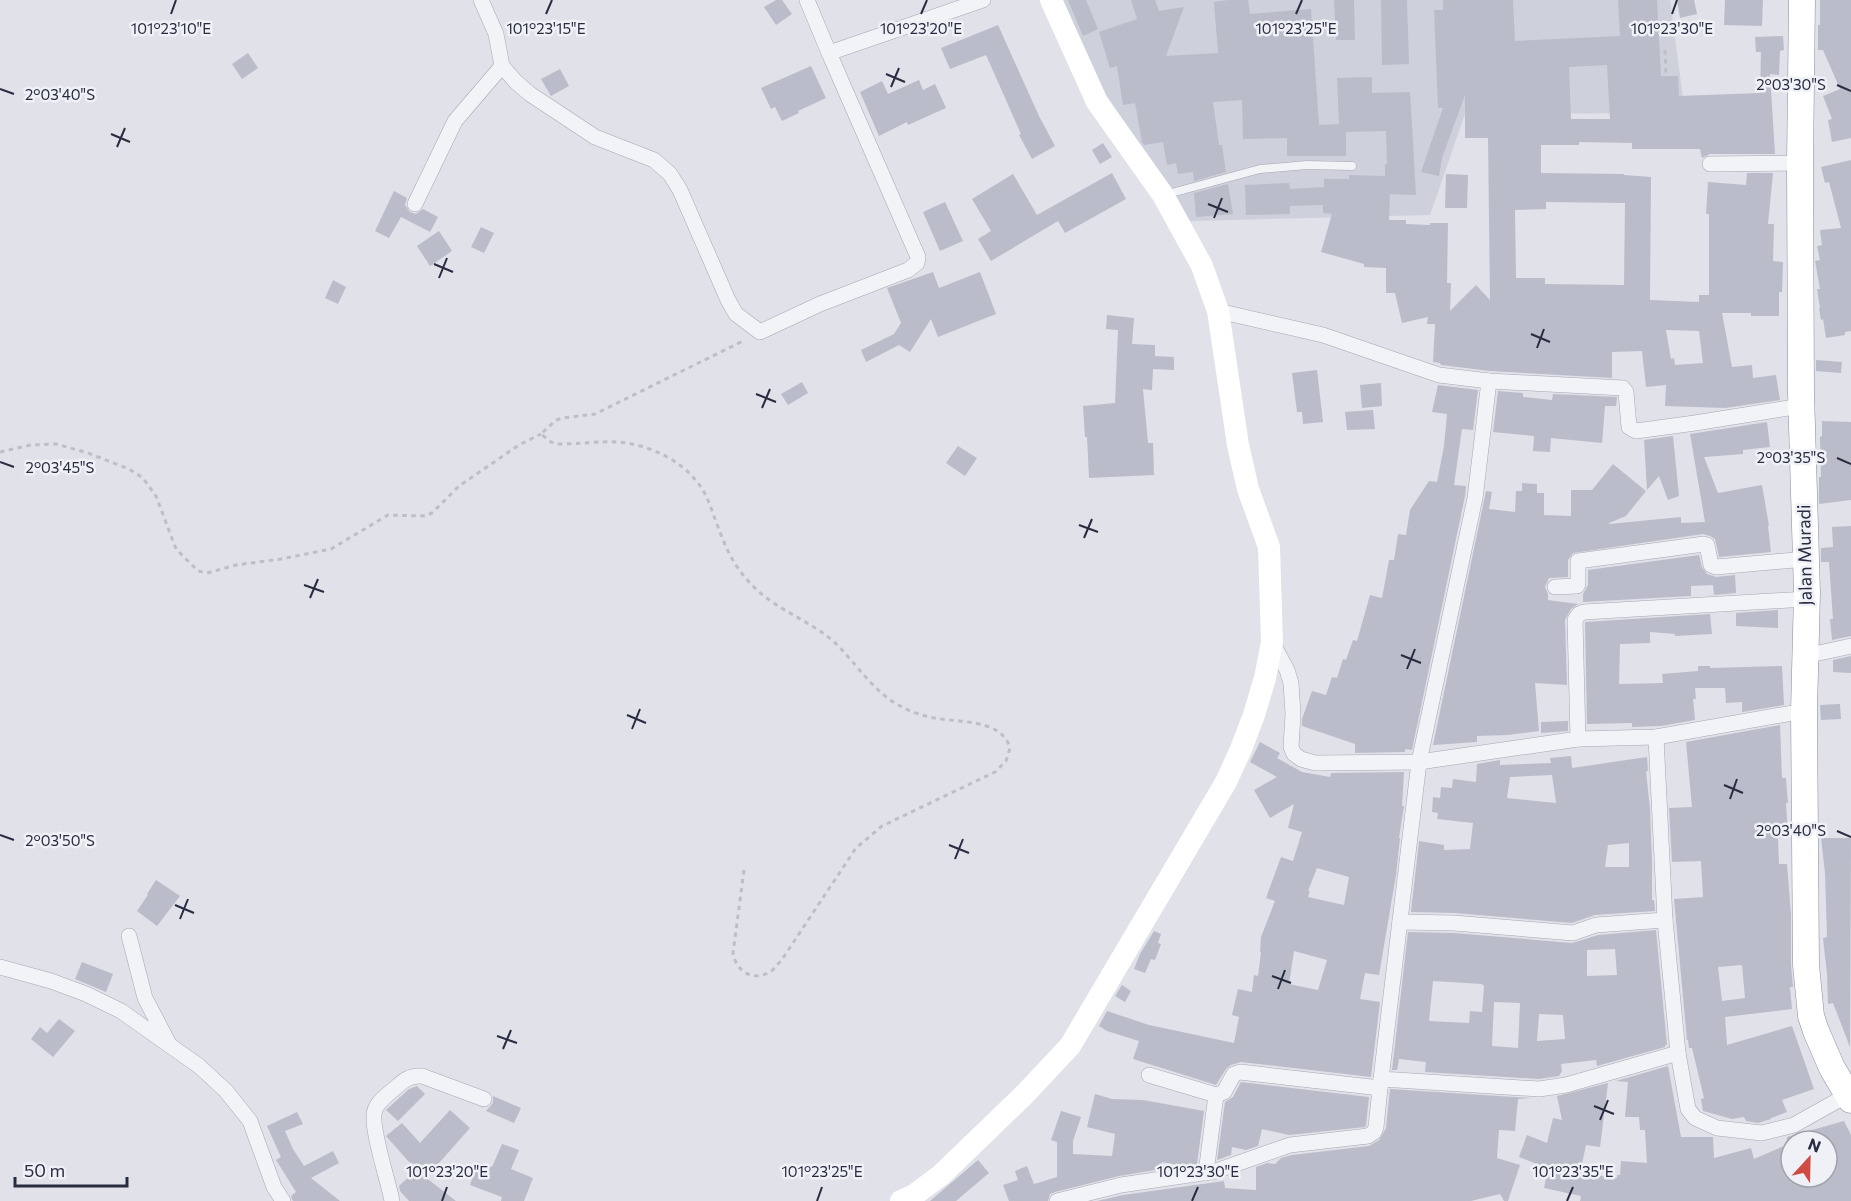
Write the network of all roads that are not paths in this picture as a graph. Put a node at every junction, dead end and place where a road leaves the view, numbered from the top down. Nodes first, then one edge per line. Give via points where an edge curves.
1 (480, 0) edge
2 (807, 0) edge
3 (983, 0) edge
4 (1051, 0) edge
5 (1802, 0) edge
6 (829, 53) junction
7 (502, 66) junction
8 (1800, 163) junction
9 (1710, 164) dead end
10 (1352, 166) dead end
11 (1163, 195) junction
12 (415, 204) dead end
13 (1218, 311) junction
14 (1489, 381) junction
15 (1801, 406) junction
16 (1806, 559) junction
17 (1555, 587) dead end
18 (1806, 599) junction
19 (1272, 642) junction
20 (1851, 646) edge
21 (1805, 656) junction
22 (1804, 711) junction
23 (1656, 736) junction
24 (1578, 739) junction
25 (1419, 762) junction
26 (1665, 920) junction
27 (1400, 922) junction
28 (129, 936) dead end
29 (0, 967) edge
30 (169, 1045) junction
31 (1678, 1053) junction
32 (1149, 1075) dead end
33 (1380, 1083) junction
34 (1216, 1095) junction
35 (1850, 1096) edge
36 (484, 1099) dead end
37 (1206, 1173) junction
38 (283, 1201) edge
39 (392, 1201) edge
40 (901, 1201) edge
41 (1058, 1201) edge

1 - 7 street via 496,34
2 - 6 street
3 - 6 street
4 - 11 main road via 1097,102
5 - 8 highway, Jalan Muradi
6 - 7 street via 918,257 917,263 760,332 736,314 728,300 670,174 654,160 596,137 552,110
7 - 12 street via 455,122
8 - 9 street
8 - 15 highway, Jalan Muradi
10 - 11 lane via 1260,169
11 - 13 main road via 1202,266
13 - 14 street via 1323,335 1433,373
13 - 19 main road via 1238,445 1248,489 1269,547
14 - 15 street via 1623,388 1629,427 1636,431
14 - 25 street via 1475,498
15 - 16 highway, Jalan Muradi
16 - 17 street via 1716,567 1711,565 1704,544 1578,561 1578,584
16 - 18 highway, Jalan Muradi
18 - 21 highway, Jalan Muradi
18 - 24 street via 1579,614 1575,620
19 - 25 street via 1291,683 1290,741 1294,754 1315,763
19 - 40 main road via 1254,715 1226,782 1070,1046 941,1175
20 - 21 street
21 - 22 highway, Jalan Muradi
22 - 23 street
22 - 35 highway, Jalan Muradi via 1807,987 1816,1031
23 - 24 street
23 - 26 street
24 - 25 street
25 - 27 street
26 - 27 street via 1596,925 1573,933 1454,922
26 - 31 street
27 - 33 street
28 - 30 street via 145,998
29 - 30 street via 86,994 122,1011
30 - 38 street via 226,1091 250,1121
31 - 33 street via 1539,1089
31 - 35 street via 1688,1109 1695,1118 1717,1128 1762,1133 1794,1125
32 - 34 street
33 - 34 street via 1240,1072 1234,1074 1224,1092
33 - 37 street via 1376,1127 1371,1135 1290,1145
34 - 37 street
36 - 39 street via 422,1076 405,1079 383,1098 373,1119
37 - 41 street via 1121,1185

